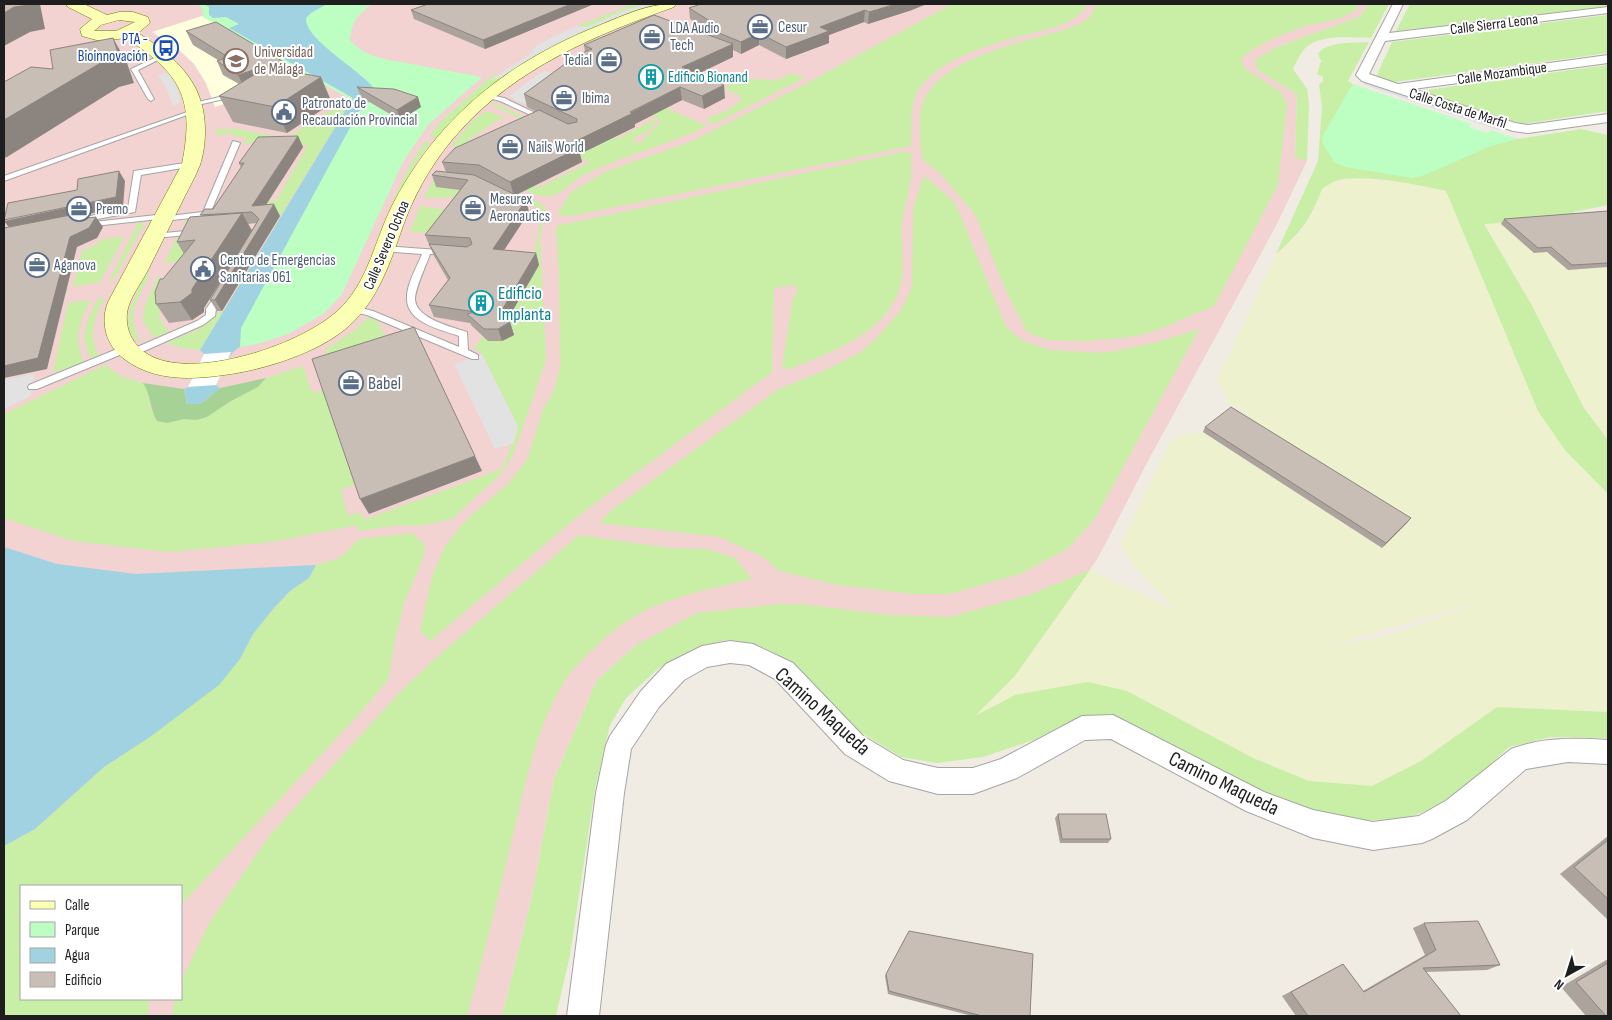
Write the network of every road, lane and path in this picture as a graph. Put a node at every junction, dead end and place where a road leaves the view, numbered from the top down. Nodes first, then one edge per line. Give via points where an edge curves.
1 (73, 4) edge
2 (669, 4) edge
3 (1398, 4) edge
4 (1608, 10) edge
5 (137, 17) junction
6 (105, 19) junction
7 (1380, 38) junction
8 (163, 56) junction
9 (1608, 59) edge
10 (1397, 88) junction
11 (246, 93) edge
12 (486, 96) junction
13 (151, 99) dead end
14 (194, 107) junction
15 (1608, 119) edge
16 (1561, 125) junction
17 (557, 126) edge
18 (1608, 127) edge
19 (236, 144) dead end
20 (191, 164) junction
21 (4, 179) edge
22 (164, 217) junction
23 (206, 231) edge
24 (154, 236) junction
25 (384, 249) junction
26 (427, 251) junction
27 (445, 252) edge
28 (226, 286) edge
29 (353, 309) junction
30 (128, 351) junction
31 (462, 352) junction
32 (476, 357) dead end
33 (33, 387) dead end
34 (1608, 752) edge
35 (584, 1016) edge

1 - 6 street
2 - 12 street, Calle Severo Ochoa via 642,19 575,40 529,64
3 - 7 street
4 - 7 street, Calle Sierra Leona
5 - 6 street
5 - 6 street via 106,36 87,32 90,26
5 - 8 street
7 - 10 street, Calle Costa de Marfil via 1362,75
8 - 13 lane via 134,70
8 - 14 street via 185,81
9 - 10 street, Calle Mozambique
10 - 16 street, Calle Costa de Marfil via 1513,127 1528,129
11 - 14 lane
12 - 17 lane via 516,103
12 - 25 street, Calle Severo Ochoa via 439,144 424,176 397,215
14 - 20 street via 197,142
14 - 21 lane
15 - 16 street, Calle Costa de Marfil
15 - 18 street
16 - 18 street, Calle Costa de Marfil
19 - 22 lane via 206,214
20 - 22 street
20 - 22 lane via 137,173 132,210 77,224
22 - 24 street
23 - 24 lane
24 - 30 street via 116,312 119,340
25 - 26 lane
25 - 29 street, Calle Severo Ochoa via 370,285
26 - 27 lane
26 - 31 lane via 411,299 415,311 426,319 464,334
28 - 30 lane via 210,316 200,323
29 - 30 street, Calle Severo Ochoa via 340,323 297,347 264,360 224,368 196,371 164,368 146,363
29 - 31 lane via 370,313
30 - 33 lane
31 - 32 lane
34 - 35 street, Camino Maqueda via 1568,750 1520,758 1457,810 1422,829 1373,836 1313,824 1256,802 1113,727 1082,728 1008,769 972,781 938,781 898,772 854,744 784,671 753,655 730,652 702,657 675,672 656,692 619,745 610,792

